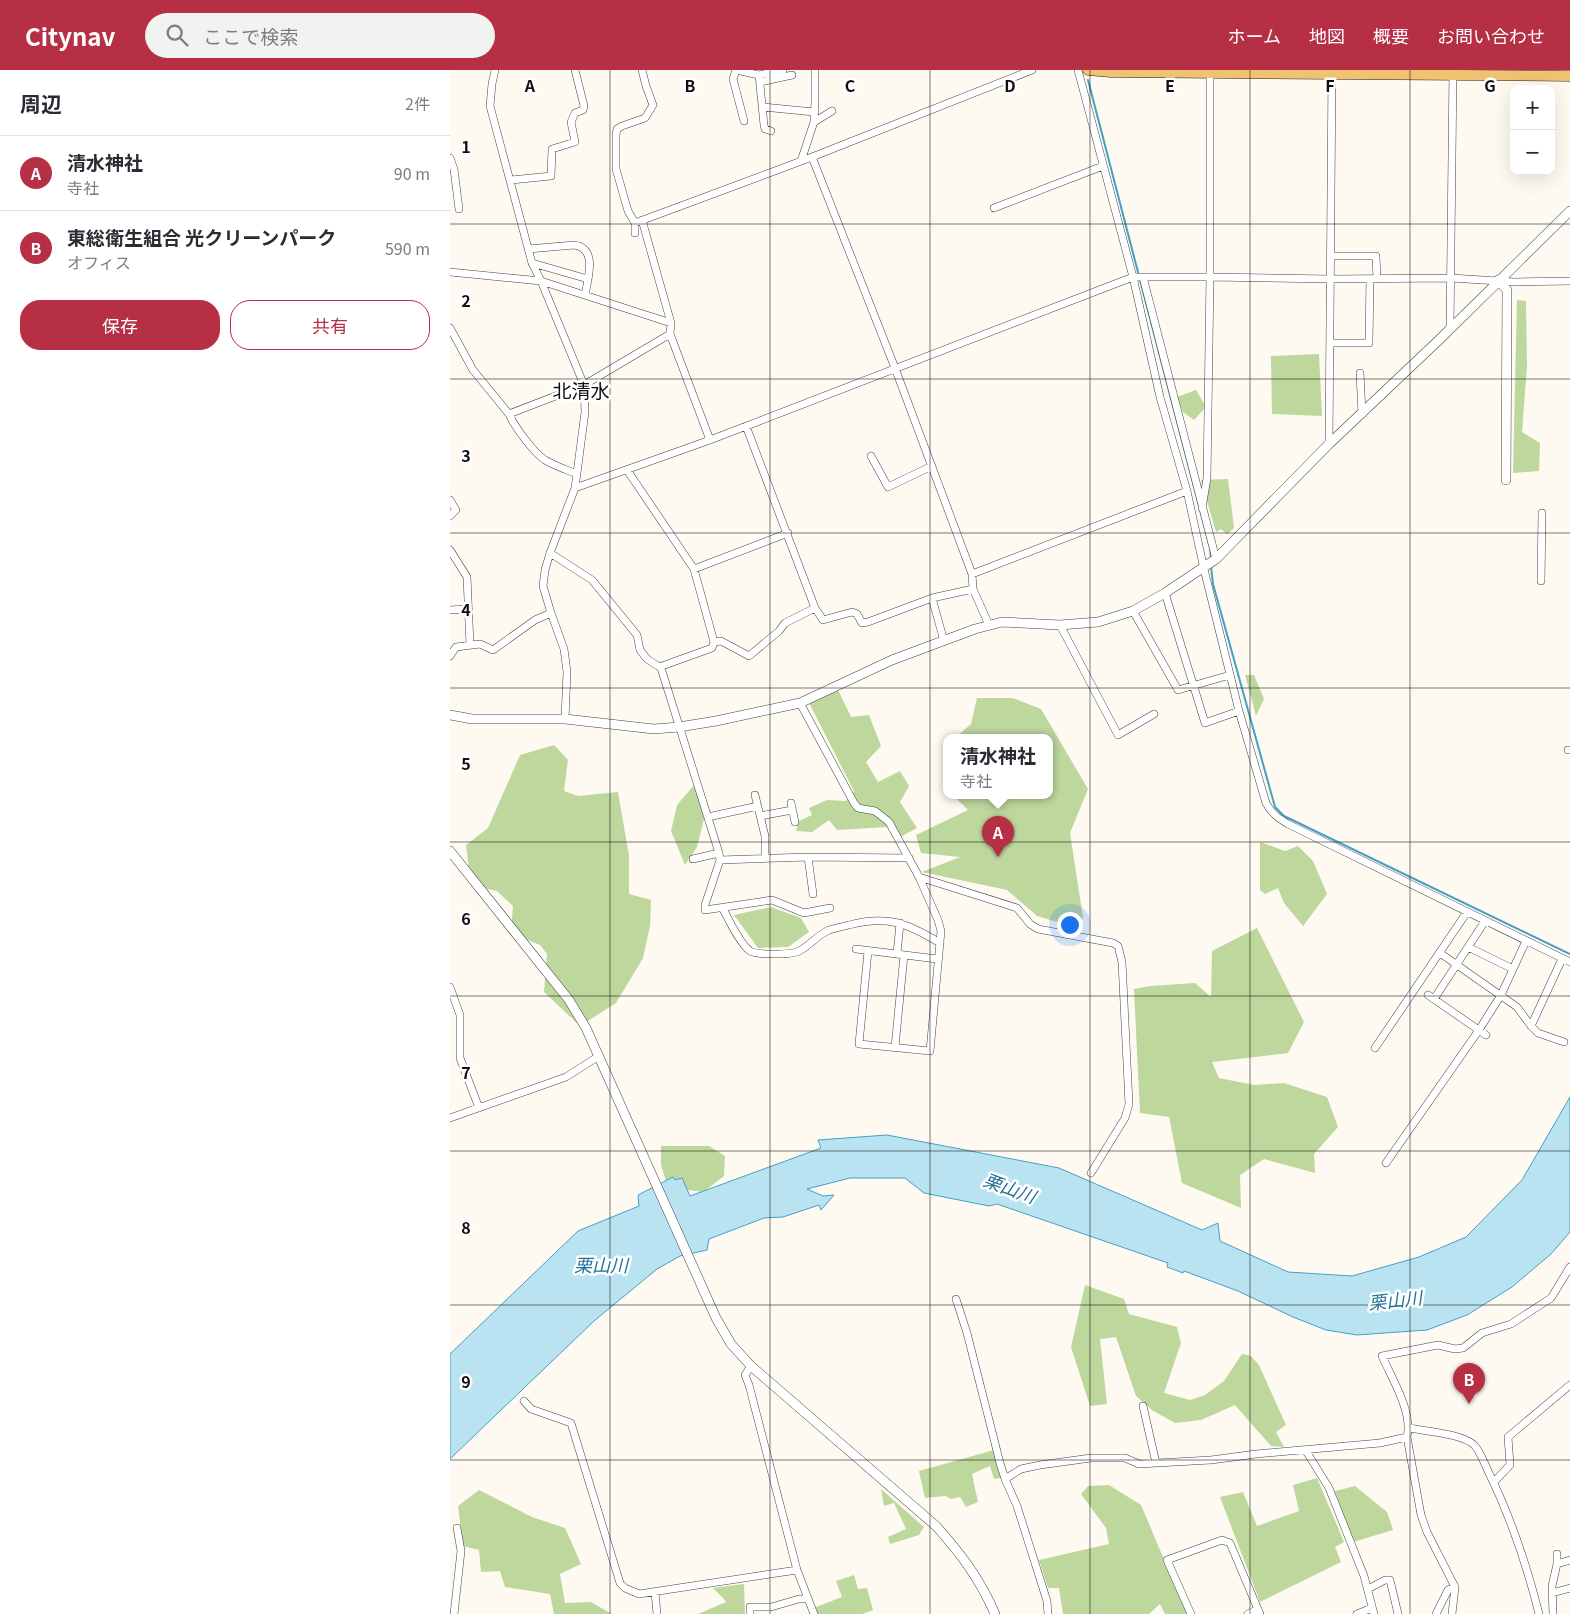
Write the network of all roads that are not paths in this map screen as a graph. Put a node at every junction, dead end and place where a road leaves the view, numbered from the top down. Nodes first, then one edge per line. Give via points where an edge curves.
1 (495, 70) edge
2 (576, 70) edge
3 (642, 70) edge
4 (736, 70) edge
5 (783, 70) edge
6 (815, 70) edge
7 (1032, 70) edge
8 (1078, 70) edge
9 (1088, 70) edge
10 (1210, 72) edge
11 (1332, 72) edge
12 (1453, 73) edge
13 (792, 75) dead end
14 (1570, 76) edge
15 (760, 78) junction
16 (763, 107) junction
17 (832, 111) dead end
18 (814, 112) junction
19 (744, 121) dead end
20 (814, 122) junction
21 (771, 131) dead end
22 (812, 157) junction
23 (450, 158) edge
24 (801, 161) junction
25 (1103, 166) junction
26 (511, 180) junction
27 (459, 208) dead end
28 (994, 208) dead end
29 (1570, 211) edge
30 (639, 222) junction
31 (635, 233) dead end
32 (528, 249) junction
33 (1330, 256) junction
34 (532, 263) junction
35 (450, 272) edge
36 (1133, 277) junction
37 (1143, 277) junction
38 (1210, 277) junction
39 (1451, 278) junction
40 (588, 279) junction
41 (1330, 279) junction
42 (1374, 279) junction
43 (1498, 280) junction
44 (542, 282) junction
45 (1570, 282) edge
46 (585, 296) junction
47 (671, 323) junction
48 (450, 328) edge
49 (1450, 328) junction
50 (670, 334) junction
51 (1330, 343) junction
52 (895, 368) junction
53 (1360, 373) dead end
54 (584, 385) junction
55 (509, 414) junction
56 (1362, 414) junction
57 (746, 426) junction
58 (710, 440) junction
59 (1329, 444) junction
60 (871, 456) dead end
61 (932, 466) junction
62 (627, 470) junction
63 (577, 474) junction
64 (1506, 480) dead end
65 (575, 488) junction
66 (1187, 490) junction
67 (450, 500) edge
68 (1202, 508) junction
69 (1542, 513) dead end
70 (450, 516) edge
71 (788, 533) junction
72 (450, 550) edge
73 (550, 553) junction
74 (1216, 559) junction
75 (694, 569) junction
76 (1204, 569) junction
77 (972, 574) junction
78 (1540, 581) dead end
79 (973, 589) junction
80 (1165, 594) junction
81 (932, 598) junction
82 (815, 608) junction
83 (468, 609) junction
84 (450, 610) edge
85 (1133, 611) junction
86 (551, 613) junction
87 (1060, 625) junction
88 (989, 626) junction
89 (944, 641) junction
90 (714, 642) junction
91 (470, 645) junction
92 (450, 656) edge
93 (658, 666) junction
94 (1230, 675) junction
95 (1194, 686) junction
96 (800, 703) junction
97 (1239, 710) junction
98 (1154, 714) dead end
99 (450, 715) edge
100 (565, 719) junction
101 (678, 727) junction
102 (756, 795) dead end
103 (758, 806) junction
104 (760, 816) junction
105 (708, 817) junction
106 (795, 822) dead end
107 (450, 851) edge
108 (720, 856) junction
109 (765, 857) junction
110 (808, 857) junction
111 (909, 858) junction
112 (694, 859) dead end
113 (919, 877) junction
114 (813, 894) dead end
115 (830, 908) dead end
116 (723, 909) junction
117 (1467, 912) junction
118 (1485, 921) junction
119 (900, 923) junction
120 (1526, 941) junction
121 (940, 943) junction
122 (1468, 947) junction
123 (856, 949) dead end
124 (868, 951) junction
125 (1440, 953) junction
126 (901, 954) junction
127 (1562, 958) junction
128 (937, 959) junction
129 (1570, 962) edge
130 (1456, 965) junction
131 (1514, 969) junction
132 (450, 987) edge
133 (1501, 995) junction
134 (1531, 1026) junction
135 (1479, 1030) junction
136 (1486, 1036) dead end
137 (1564, 1042) dead end
138 (895, 1047) junction
139 (1375, 1048) dead end
140 (598, 1056) junction
141 (479, 1108) junction
142 (450, 1118) edge
143 (1386, 1162) dead end
144 (1091, 1173) dead end
145 (1570, 1267) edge
146 (956, 1299) dead end
147 (751, 1366) junction
148 (1570, 1386) edge
149 (524, 1401) dead end
150 (1142, 1406) dead end
151 (1409, 1428) junction
152 (1407, 1437) junction
153 (1306, 1451) junction
154 (1156, 1463) junction
155 (1005, 1478) junction
156 (1494, 1482) junction
157 (457, 1528) dead end
158 (1557, 1554) dead end
159 (1570, 1560) edge
160 (1557, 1564) junction
161 (797, 1570) junction
162 (1455, 1587) junction
163 (1570, 1588) edge
164 (1368, 1589) junction
165 (655, 1592) junction
166 (1552, 1592) junction
167 (808, 1599) junction
168 (1259, 1611) edge
169 (1373, 1611) edge
170 (454, 1614) edge
171 (657, 1614) edge
172 (750, 1614) edge
173 (814, 1614) edge
174 (995, 1614) edge
175 (1048, 1614) edge
176 (1191, 1614) edge
177 (1248, 1614) edge
178 (1357, 1614) edge
179 (1398, 1614) edge
180 (1436, 1614) edge
181 (1452, 1614) edge
182 (1539, 1614) edge
183 (1553, 1614) edge

1 - 26 street via 490,106
2 - 26 street via 584,106 571,122 575,142 552,149 551,176
3 - 30 street via 653,105 645,118 622,126 616,135 616,169 628,211
4 - 15 street
4 - 19 street via 733,78
5 - 15 street
6 - 18 street
7 - 22 street
8 - 25 street
9 - 10 main road
10 - 11 main road
10 - 38 street
11 - 12 main road
11 - 33 street
12 - 14 main road
12 - 39 street
13 - 15 street
15 - 16 street
16 - 18 street
16 - 21 street via 765,129
17 - 20 street
18 - 20 street
20 - 24 street
22 - 24 street
22 - 52 street
23 - 27 street
24 - 30 street
25 - 28 street
25 - 36 street
26 - 32 street
29 - 43 street
30 - 31 street
30 - 47 street
32 - 34 street
32 - 40 street via 581,246 590,256
33 - 41 street
33 - 42 street via 1376,256
34 - 40 street
34 - 44 street
35 - 44 street
36 - 37 street
36 - 52 street
36 - 66 street via 1160,397
37 - 38 street
37 - 68 street
38 - 41 street
38 - 68 street via 1207,478
39 - 42 street
39 - 43 street
39 - 49 street
40 - 46 street
41 - 42 street
41 - 51 street
42 - 51 street via 1369,343
43 - 45 street
43 - 49 street
43 - 64 street via 1507,290
44 - 46 street
44 - 54 street
46 - 47 street
47 - 50 street
48 - 55 street via 473,370
49 - 56 street
50 - 54 street
50 - 58 street
51 - 59 street
52 - 57 street
52 - 61 street
53 - 56 street
54 - 55 street
54 - 63 street via 585,412
55 - 63 street via 543,459
56 - 59 street
57 - 58 street
57 - 71 street
58 - 62 street
59 - 74 street
60 - 61 street via 888,487
61 - 77 street
62 - 65 street
62 - 75 street
63 - 65 street
65 - 73 street
66 - 76 street
66 - 77 street
67 - 70 street via 456,510
68 - 74 street
69 - 78 street
71 - 75 street
71 - 82 street
72 - 83 street via 467,577
73 - 86 street via 544,586
73 - 93 street via 592,580 637,635 640,650
74 - 76 street
75 - 90 street
76 - 80 street
76 - 94 street
77 - 79 street
79 - 81 street
79 - 88 street
80 - 85 street
80 - 95 street
81 - 82 street via 862,623 852,612 823,620
81 - 89 street
82 - 90 street via 785,623 749,656 721,641
83 - 84 street
83 - 91 street
85 - 87 street via 1098,622
85 - 95 street via 1178,690
86 - 91 street via 535,620 494,650 480,644
86 - 100 street via 564,649 567,672
87 - 88 street via 1002,622
87 - 98 street via 1118,735
88 - 89 street
89 - 96 street via 892,660
90 - 93 street via 712,648
91 - 92 street via 456,647
93 - 101 street
94 - 95 street
94 - 97 street
95 - 97 street via 1204,723
96 - 101 street
96 - 111 street via 854,803 858,808 875,811 889,822
97 - 117 street via 1270,811 1278,818
99 - 100 street via 472,719
100 - 101 street via 654,729
101 - 105 street
102 - 103 street
103 - 104 street
103 - 105 street
104 - 106 street via 792,807
104 - 109 street via 765,836
105 - 108 street
107 - 140 street via 569,1000
108 - 109 street
108 - 112 street
108 - 116 street via 705,910
109 - 110 street
110 - 111 street
110 - 114 street
111 - 113 street
113 - 121 street via 938,920
113 - 144 street via 1017,908 1038,929 1118,946 1122,962 1129,1104 1125,1118
115 - 116 street via 804,913 772,900
116 - 119 street via 743,942 750,951 757,953 797,953 828,930 863,921
117 - 118 street
117 - 125 street
118 - 120 street
118 - 122 street
119 - 121 street
119 - 126 street
120 - 127 street
120 - 131 street
121 - 128 street
122 - 130 street
122 - 131 street
123 - 124 street
124 - 126 street
124 - 138 street via 859,1044
125 - 130 street
125 - 139 street
126 - 128 street
126 - 138 street
127 - 129 street
127 - 134 street
128 - 138 street via 930,1050
130 - 133 street
130 - 135 street via 1431,997
131 - 133 street
132 - 141 street via 460,1015 460,1058
133 - 134 street via 1517,1007
133 - 135 street
134 - 137 street via 1538,1033
135 - 136 street
135 - 143 street
140 - 141 street via 566,1077
140 - 147 street via 716,1318 731,1344
141 - 142 street
145 - 151 street via 1551,1298 1511,1324 1482,1333 1463,1348 1438,1345 1382,1356 1406,1412
146 - 155 street
147 - 161 street via 744,1375
147 - 174 street via 936,1526 974,1573
148 - 156 street via 1508,1437 1510,1464
149 - 165 street via 531,1409 571,1423 620,1583 639,1594
150 - 154 street
151 - 152 street
151 - 156 street via 1467,1440 1475,1446
152 - 153 street
152 - 162 street via 1426,1532
153 - 154 street
153 - 164 street via 1329,1488
154 - 155 street via 1139,1464 1125,1458 1091,1458 1021,1469
155 - 175 street via 1017,1506 1047,1601
156 - 182 street via 1520,1547
157 - 170 street via 461,1551
158 - 160 street
159 - 160 street
160 - 166 street
161 - 165 street
161 - 167 street
162 - 180 street via 1448,1590
162 - 181 street
163 - 166 street
164 - 169 street
164 - 179 street via 1390,1580
165 - 171 street
166 - 183 street
167 - 172 street via 771,1607 750,1607
167 - 173 street
168 - 176 street via 1230,1543 1222,1540 1167,1560
168 - 177 street
169 - 178 street

